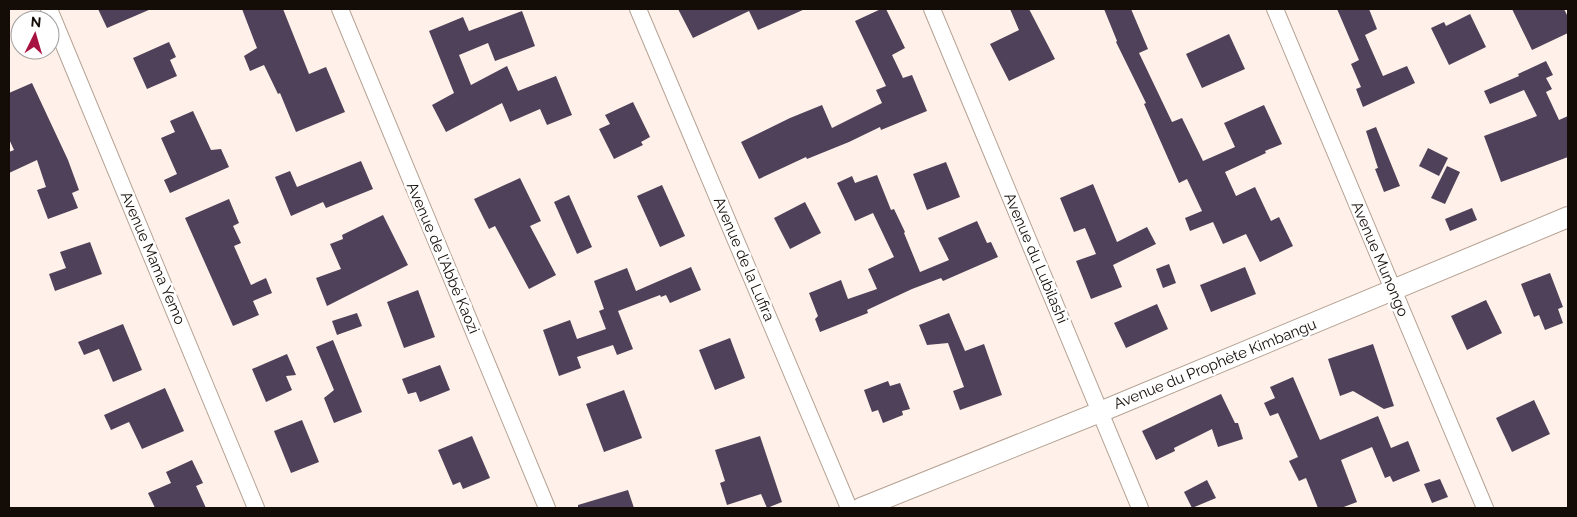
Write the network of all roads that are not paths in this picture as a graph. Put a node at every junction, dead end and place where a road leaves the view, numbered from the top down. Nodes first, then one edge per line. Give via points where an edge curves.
1 (49, 9) edge
2 (340, 9) edge
3 (638, 9) edge
4 (932, 9) edge
5 (1275, 9) edge
6 (1568, 217) edge
7 (1394, 291) junction
8 (1100, 412) junction
9 (256, 508) edge
10 (547, 508) edge
11 (849, 508) edge
12 (861, 508) edge
13 (1140, 508) edge
14 (1485, 508) edge

1 - 9 street, Avenue Mama Yemo
2 - 10 street, Avenue de l'Abbé Kaozi
3 - 11 street, Avenue de la Lufira
4 - 8 street, Avenue du Lubilashi
5 - 7 street, Avenue Munongo
6 - 7 street, Avenue du Prophète Kimbangu
7 - 8 street, Avenue du Prophète Kimbangu
7 - 14 street, Avenue Munongo
8 - 12 street, Avenue du Prophète Kimbangu
8 - 13 street, Avenue du Lubilashi

